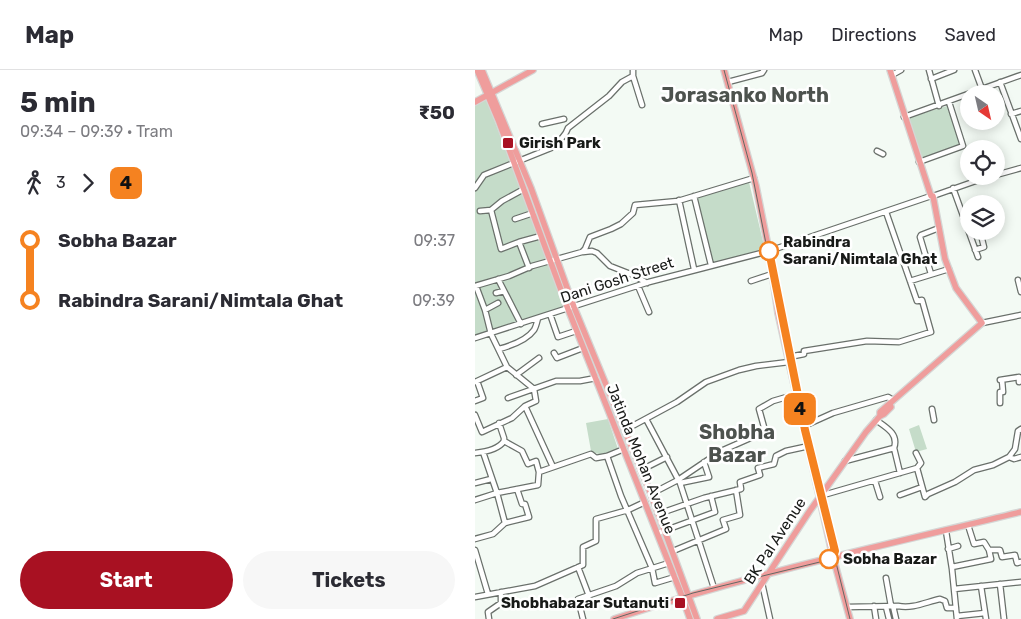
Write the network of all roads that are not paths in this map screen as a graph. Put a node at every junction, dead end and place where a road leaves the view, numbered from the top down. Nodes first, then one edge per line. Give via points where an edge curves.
1 (477, 70) edge
2 (482, 70) edge
3 (533, 70) edge
4 (633, 70) edge
5 (725, 70) edge
6 (764, 70) edge
7 (901, 70) edge
8 (929, 70) edge
9 (954, 70) edge
10 (975, 70) edge
11 (891, 73) edge
12 (1021, 75) edge
13 (633, 76) junction
14 (931, 79) junction
15 (728, 82) junction
16 (1000, 82) junction
17 (981, 85) edge
18 (992, 85) edge
19 (490, 92) junction
20 (475, 98) edge
21 (960, 98) edge
22 (475, 102) edge
23 (949, 102) junction
24 (642, 105) dead end
25 (939, 106) junction
26 (1021, 111) edge
27 (1011, 114) junction
28 (905, 117) junction
29 (564, 119) dead end
30 (542, 124) dead end
31 (1021, 138) edge
32 (520, 160) junction
33 (919, 162) junction
34 (513, 163) junction
35 (1021, 168) edge
36 (1005, 172) edge
37 (754, 178) junction
38 (962, 185) edge
39 (475, 188) edge
40 (953, 188) junction
41 (523, 189) junction
42 (694, 196) junction
43 (932, 196) junction
44 (679, 200) junction
45 (491, 210) junction
46 (480, 212) dead end
47 (885, 212) junction
48 (533, 213) junction
49 (515, 219) dead end
50 (939, 228) junction
51 (541, 236) junction
52 (982, 240) edge
53 (519, 242) junction
54 (975, 250) junction
55 (769, 251) junction
56 (582, 252) junction
57 (978, 257) dead end
58 (557, 259) junction
59 (550, 261) junction
60 (711, 265) junction
61 (529, 268) junction
62 (694, 269) junction
63 (949, 269) junction
64 (772, 274) junction
65 (931, 274) junction
66 (498, 279) junction
67 (1018, 280) dead end
68 (751, 281) dead end
69 (910, 281) junction
70 (647, 283) junction
71 (475, 286) edge
72 (638, 286) junction
73 (504, 290) junction
74 (1021, 292) edge
75 (496, 293) dead end
76 (498, 303) dead end
77 (571, 308) junction
78 (485, 310) junction
79 (649, 312) dead end
80 (550, 314) junction
81 (1021, 315) edge
82 (539, 318) junction
83 (521, 324) junction
84 (982, 324) junction
85 (577, 331) junction
86 (491, 334) junction
87 (475, 338) edge
88 (583, 348) junction
89 (499, 349) junction
90 (554, 353) dead end
91 (539, 358) dead end
92 (789, 359) junction
93 (507, 368) junction
94 (516, 374) junction
95 (603, 377) junction
96 (596, 378) junction
97 (1021, 381) edge
98 (476, 382) edge
99 (534, 389) junction
100 (797, 394) junction
101 (508, 398) dead end
102 (475, 401) edge
103 (892, 402) junction
104 (1001, 403) dead end
105 (525, 406) junction
106 (932, 409) dead end
107 (475, 415) edge
108 (878, 418) junction
109 (646, 419) junction
110 (933, 420) dead end
111 (499, 423) junction
112 (804, 426) junction
113 (1021, 429) edge
114 (625, 430) junction
115 (504, 441) junction
116 (809, 446) junction
117 (894, 448) junction
118 (624, 449) junction
119 (483, 452) junction
120 (475, 453) edge
121 (916, 454) dead end
122 (607, 456) junction
123 (667, 457) junction
124 (1009, 457) junction
125 (1021, 457) edge
126 (845, 461) junction
127 (704, 462) junction
128 (553, 467) junction
129 (917, 468) junction
130 (641, 470) junction
131 (539, 472) junction
132 (900, 473) junction
133 (491, 479) junction
134 (679, 481) junction
135 (875, 481) junction
136 (475, 483) edge
137 (922, 487) junction
138 (517, 489) junction
139 (736, 490) junction
140 (497, 493) junction
141 (651, 494) junction
142 (900, 495) dead end
143 (711, 496) junction
144 (820, 496) junction
145 (881, 497) dead end
146 (475, 498) edge
147 (645, 502) junction
148 (687, 504) junction
149 (628, 510) junction
150 (1021, 512) edge
151 (658, 514) junction
152 (691, 520) junction
153 (505, 523) junction
154 (968, 525) junction
155 (664, 530) junction
156 (946, 531) junction
157 (658, 533) junction
158 (475, 539) edge
159 (698, 540) junction
160 (958, 546) dead end
161 (948, 549) junction
162 (475, 550) edge
163 (989, 550) junction
164 (673, 551) junction
165 (833, 557) junction
166 (1021, 562) edge
167 (669, 563) junction
168 (580, 566) junction
169 (952, 567) junction
170 (652, 568) junction
171 (767, 575) junction
172 (675, 577) junction
173 (886, 578) dead end
174 (1021, 582) edge
175 (762, 584) junction
176 (1000, 584) junction
177 (981, 586) junction
178 (715, 588) junction
179 (954, 589) junction
180 (501, 592) junction
181 (488, 594) junction
182 (589, 596) junction
183 (686, 596) junction
184 (475, 597) edge
185 (847, 606) junction
186 (874, 606) junction
187 (890, 606) junction
188 (956, 608) junction
189 (985, 612) junction
190 (737, 616) edge
191 (626, 617) edge
192 (957, 618) edge
193 (489, 619) edge
194 (583, 619) edge
195 (614, 619) edge
196 (690, 619) edge
197 (697, 619) edge
198 (717, 619) edge
199 (770, 619) edge
200 (850, 619) edge
201 (876, 619) edge
202 (889, 619) edge
203 (896, 619) edge
204 (987, 619) edge
205 (1005, 619) edge

1 - 19 main road
2 - 19 main road
3 - 19 main road
4 - 13 street
5 - 15 main road
6 - 15 street
7 - 11 street
8 - 14 street
9 - 14 street
10 - 17 street
11 - 28 main road
12 - 16 street
13 - 24 street
13 - 32 street via 568,128 556,145
14 - 25 street
15 - 37 main road
16 - 18 street
16 - 27 street
19 - 20 main road
19 - 22 main road
19 - 32 main road
19 - 34 main road
21 - 23 street
23 - 25 street
23 - 33 street via 963,146
25 - 28 street
26 - 27 street
27 - 31 street
28 - 33 main road
29 - 30 street
32 - 34 street
32 - 58 main road
33 - 43 main road
34 - 39 street via 484,175
34 - 41 main road
35 - 36 street
37 - 42 street
37 - 55 main road
38 - 40 street, Dani Gosh Street
40 - 43 street, Dani Gosh Street
40 - 54 street
41 - 45 street
41 - 48 main road
42 - 44 street
42 - 60 street
43 - 47 street, Dani Gosh Street
43 - 50 main road
44 - 56 street via 635,205 633,213 621,224 590,236
44 - 62 street
45 - 46 street
45 - 53 street via 501,249
47 - 55 street, Dani Gosh Street
47 - 69 street
48 - 49 street
48 - 51 main road
50 - 63 main road
50 - 65 street via 920,237
51 - 53 street
51 - 59 main road
52 - 54 street via 984,247
53 - 61 street
54 - 57 street
55 - 60 street, Dani Gosh Street
55 - 64 main road
56 - 58 street
56 - 70 street via 597,253 610,266
58 - 59 street
58 - 77 main road
59 - 61 street
59 - 77 main road
60 - 62 street, Dani Gosh Street
61 - 66 street
62 - 70 street, Dani Gosh Street
63 - 65 street
63 - 84 main road via 956,288
64 - 68 street
64 - 92 main road
65 - 69 street
66 - 71 street
66 - 73 street
67 - 74 street
69 - 92 street via 917,301 922,300 931,332 904,341 867,341 804,351 804,354
70 - 72 street, Dani Gosh Street
71 - 78 street
72 - 77 street, Dani Gosh Street
72 - 79 street
73 - 75 street
73 - 83 street
76 - 78 street
77 - 80 street, Dani Gosh Street
77 - 85 main road, Jatinda Mohan Avenue
77 - 95 main road
78 - 86 street
80 - 82 street, Dani Gosh Street
80 - 85 street via 559,337
81 - 84 street
82 - 83 street, Dani Gosh Street
82 - 89 street via 528,335
83 - 86 street, Dani Gosh Street
84 - 103 main road, BK Pal Avenue
85 - 88 main road, Jatinda Mohan Avenue
86 - 87 street, Dani Gosh Street
86 - 89 street
88 - 90 street via 557,358
88 - 96 main road, Jatinda Mohan Avenue
89 - 93 street
91 - 94 street
92 - 100 main road
92 - 109 street via 706,382
93 - 94 street
93 - 98 street
94 - 99 street
95 - 96 street
95 - 114 main road
96 - 99 street via 556,381
96 - 118 main road, Jatinda Mohan Avenue
97 - 104 street via 1019,377 1001,380
98 - 102 street via 483,398
99 - 101 street
99 - 105 street via 536,401
100 - 112 main road
100 - 127 street via 759,409 764,427 755,436
103 - 108 main road, BK Pal Avenue
103 - 112 street via 888,397 833,413
105 - 111 street via 512,418
105 - 128 street
106 - 110 street
107 - 111 street via 482,432
108 - 117 street via 892,431
108 - 126 main road, BK Pal Avenue
109 - 114 street
109 - 123 street
111 - 115 street
112 - 116 main road
113 - 124 street via 1017,431 1015,449
114 - 130 main road
115 - 119 street
115 - 131 street via 522,451 528,464 536,461
116 - 139 street via 785,450 775,456 773,464 759,468 760,475 740,482 741,488
116 - 144 main road
117 - 126 street
117 - 132 street
118 - 122 street
118 - 147 main road, Jatinda Mohan Avenue
119 - 120 street
119 - 133 street
121 - 129 street via 921,463
122 - 128 street via 596,458 591,454
122 - 149 street
123 - 130 street
123 - 134 street
124 - 125 street
124 - 137 street via 974,470 925,498
126 - 144 main road, BK Pal Avenue
127 - 134 street
127 - 134 street via 709,476
128 - 131 street
129 - 132 street
129 - 137 street
130 - 141 main road
131 - 138 street via 538,485
132 - 135 street
133 - 136 street
133 - 140 street
134 - 141 street
134 - 148 street
135 - 144 street
135 - 145 street
137 - 142 street
138 - 140 street
138 - 153 street via 529,517
139 - 143 street
139 - 159 street via 741,515 723,520 726,529
140 - 146 street
140 - 153 street
141 - 151 main road
143 - 148 street
143 - 152 street via 715,512
144 - 165 main road
144 - 171 main road, BK Pal Avenue
147 - 149 street
147 - 157 main road, Jatinda Mohan Avenue
148 - 151 street
148 - 152 street
149 - 168 street via 595,519 596,541 583,547
149 - 170 street
150 - 154 main road
151 - 155 main road
152 - 155 street
152 - 159 street
153 - 158 street via 493,534
154 - 156 main road
154 - 163 street via 974,544 984,542
155 - 157 street
155 - 164 main road
156 - 161 street
156 - 165 main road
157 - 167 main road, Jatinda Mohan Avenue
159 - 164 street
159 - 178 street
160 - 161 street
161 - 169 street
162 - 181 street
163 - 166 street via 1000,550 1002,557 1015,555 1017,563
163 - 169 street via 991,560
164 - 183 main road
165 - 171 main road
165 - 185 main road
167 - 170 street
167 - 172 main road, Jatinda Mohan Avenue
168 - 180 street via 535,586
168 - 182 street
169 - 179 street
170 - 172 street via 655,583
170 - 182 street
171 - 175 main road, BK Pal Avenue
171 - 178 main road
172 - 183 main road, Jatinda Mohan Avenue
173 - 187 street
174 - 176 street
175 - 190 main road, BK Pal Avenue
175 - 199 street
176 - 177 street
176 - 205 street
177 - 179 street
177 - 189 street
178 - 183 main road
179 - 188 street
180 - 181 street
180 - 193 street via 501,603 488,612
181 - 184 street
182 - 194 street via 577,600
183 - 191 main road
183 - 196 main road, Jatinda Mohan Avenue
183 - 197 main road
185 - 186 street
185 - 200 main road
186 - 187 street
186 - 201 street
187 - 188 street via 919,606 940,599 945,601 947,608
187 - 202 street
187 - 203 street
188 - 192 street
189 - 192 street
189 - 204 street
190 - 198 main road, BK Pal Avenue
191 - 195 main road

